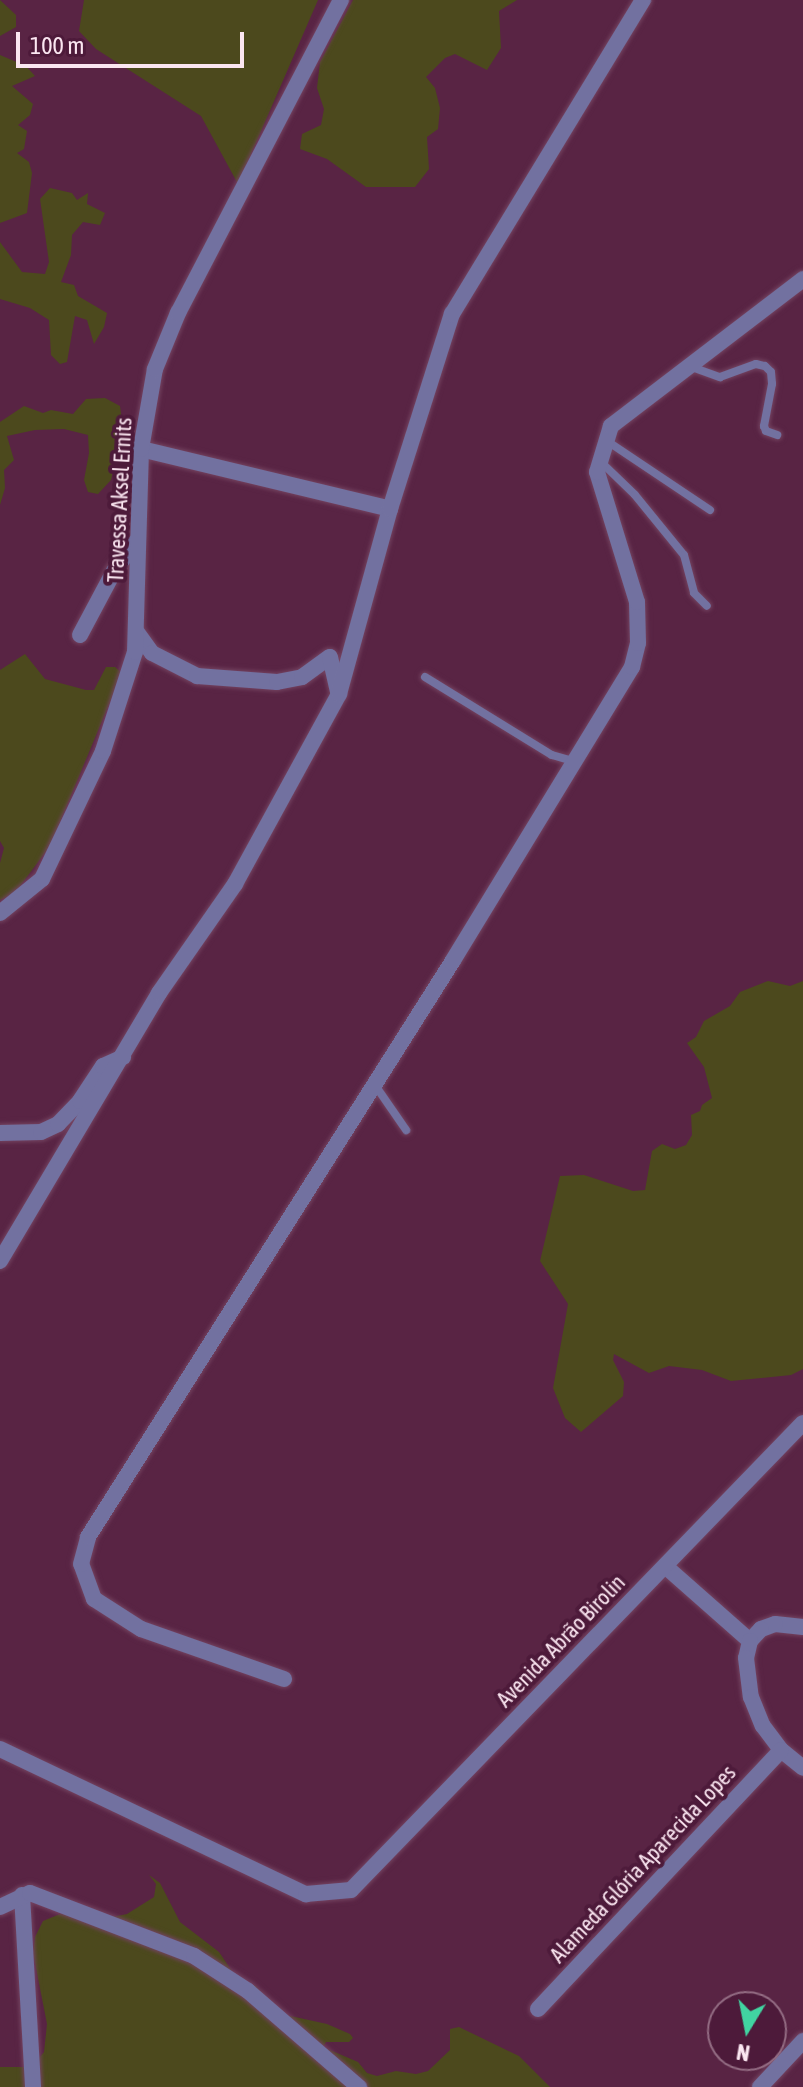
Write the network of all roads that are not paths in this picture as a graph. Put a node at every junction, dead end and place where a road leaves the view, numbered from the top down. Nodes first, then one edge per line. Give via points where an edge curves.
1 (341, 0) edge
2 (643, 0) edge
3 (803, 279) edge
4 (689, 366) junction
5 (777, 435) dead end
6 (606, 441) junction
7 (141, 449) junction
8 (600, 462) junction
9 (390, 509) junction
10 (710, 510) dead end
11 (138, 539) junction
12 (707, 606) dead end
13 (136, 631) junction
14 (80, 635) dead end
15 (425, 677) dead end
16 (339, 694) junction
17 (574, 762) junction
18 (0, 913) edge
19 (123, 1057) junction
20 (375, 1084) junction
21 (406, 1130) dead end
22 (0, 1133) edge
23 (0, 1261) edge
24 (803, 1423) edge
25 (665, 1566) junction
26 (803, 1627) edge
27 (750, 1641) junction
28 (284, 1679) dead end
29 (0, 1749) edge
30 (781, 1750) junction
31 (803, 1768) edge
32 (22, 1895) junction
33 (0, 1907) edge
34 (538, 2009) dead end
35 (803, 2041) edge
36 (33, 2087) edge
37 (359, 2087) edge
38 (760, 2087) edge

1 - 7 street, Travessa Aksel Ernits via 178,313 155,369
2 - 9 street via 452,314
3 - 4 street
4 - 5 lane via 720,377 756,364 765,366 772,384 764,426
4 - 6 street via 611,426
6 - 8 street
6 - 10 lane
7 - 9 street
7 - 11 street, Travessa Aksel Ernits
8 - 12 lane via 684,555 694,593
8 - 17 street via 597,472 637,602 638,643 632,667
9 - 16 street
11 - 13 street, Travessa Aksel Ernits
11 - 14 street
13 - 16 street via 152,653 197,676 277,682 302,677 330,657
13 - 18 street, Travessa Aksel Ernits via 135,652 103,751 42,879
15 - 17 lane via 552,755
16 - 19 street via 235,884 159,993
17 - 20 street
19 - 22 street via 103,1066 58,1124 41,1132
19 - 23 street
20 - 21 lane
20 - 28 street via 88,1537 81,1564 94,1599 141,1629
24 - 25 street, Avenida Abrão Birolin
25 - 27 street
25 - 29 street, Avenida Abrão Birolin via 351,1890 306,1894
26 - 27 street via 768,1626
27 - 30 street via 746,1658 751,1697
30 - 31 street
30 - 34 street, Alameda Glória Aparecida Lopes
32 - 33 street
32 - 36 street
32 - 37 street via 41,1896 194,1956 248,1991
35 - 38 street

